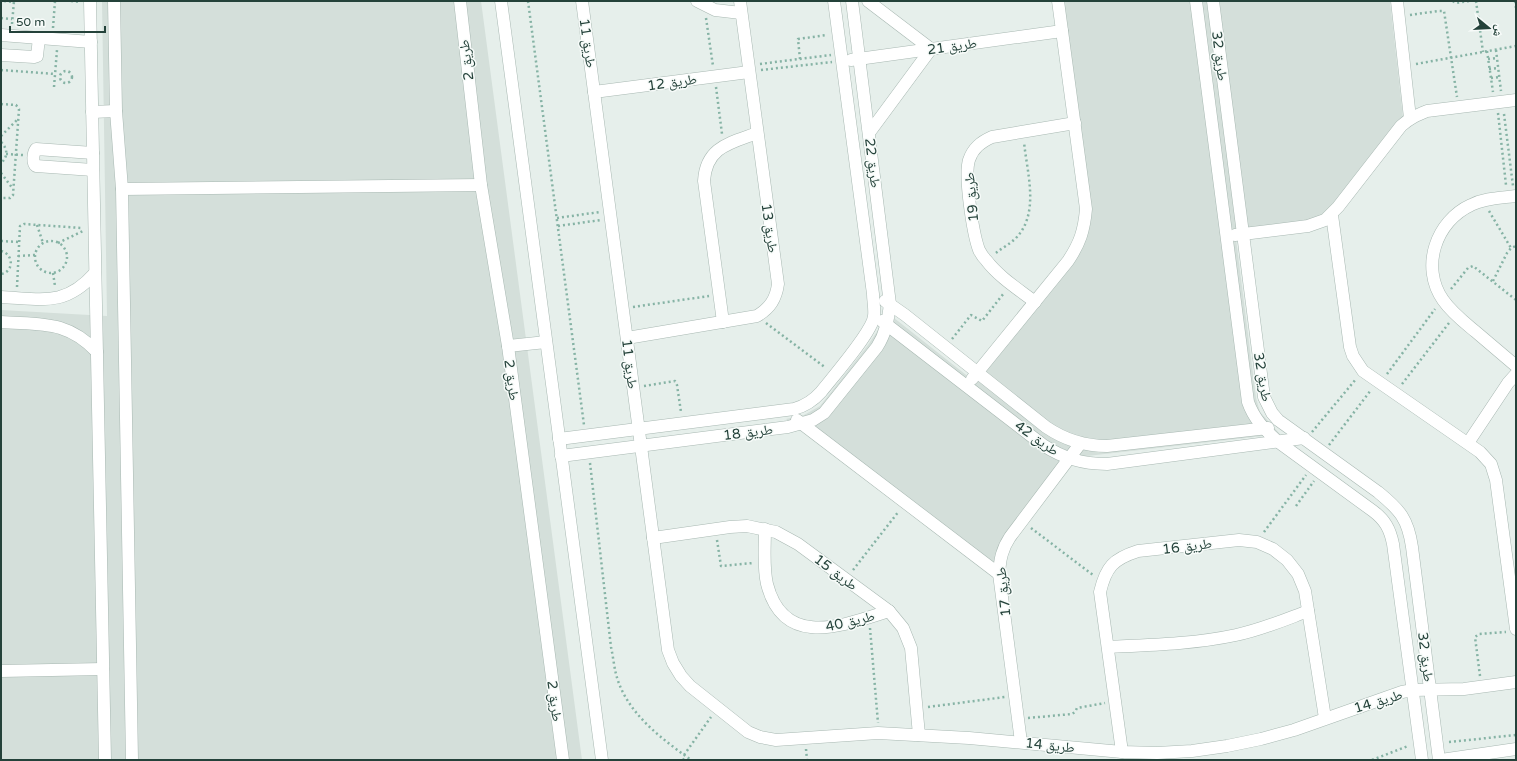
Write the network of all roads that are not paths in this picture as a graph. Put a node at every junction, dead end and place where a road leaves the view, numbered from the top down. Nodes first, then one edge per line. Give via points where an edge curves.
1 (90, 1) edge
2 (114, 1) edge
3 (460, 1) edge
4 (501, 1) edge
5 (582, 1) edge
6 (697, 1) edge
7 (740, 1) edge
8 (834, 1) edge
9 (852, 1) edge
10 (868, 1) edge
11 (1058, 1) edge
12 (1196, 1) edge
13 (1213, 1) edge
14 (1397, 1) edge
15 (741, 13) junction
16 (1062, 31) junction
17 (6, 36) edge
18 (39, 38) junction
19 (91, 42) junction
20 (931, 49) junction
21 (1, 55) edge
22 (842, 57) junction
23 (859, 59) junction
24 (749, 68) junction
25 (594, 92) junction
26 (1516, 100) edge
27 (116, 111) junction
28 (92, 112) junction
29 (1410, 118) junction
30 (1075, 122) junction
31 (757, 133) junction
32 (869, 133) junction
33 (93, 153) junction
34 (93, 170) junction
35 (481, 185) junction
36 (122, 189) junction
37 (1513, 196) edge
38 (1332, 215) junction
39 (1243, 234) junction
40 (1227, 237) junction
41 (95, 273) junction
42 (873, 294) junction
43 (1, 297) edge
44 (1035, 302) junction
45 (890, 304) junction
46 (875, 315) junction
47 (1, 322) edge
48 (723, 322) junction
49 (888, 325) junction
50 (627, 338) junction
51 (546, 342) junction
52 (508, 346) junction
53 (96, 352) junction
54 (1516, 366) edge
55 (977, 372) junction
56 (1516, 374) edge
57 (966, 386) junction
58 (783, 410) junction
59 (801, 424) junction
60 (1287, 426) junction
61 (639, 428) junction
62 (1263, 429) junction
63 (559, 439) junction
64 (1305, 439) junction
65 (1277, 441) junction
66 (1468, 443) junction
67 (1080, 444) junction
68 (641, 445) junction
69 (561, 456) junction
70 (1068, 459) junction
71 (765, 529) junction
72 (653, 538) junction
73 (999, 574) junction
74 (1513, 581) edge
75 (1308, 611) junction
76 (889, 612) junction
77 (1512, 630) edge
78 (1108, 647) junction
79 (103, 669) junction
80 (1, 671) edge
81 (1516, 682) edge
82 (1413, 690) junction
83 (1431, 690) junction
84 (718, 709) joint
85 (1325, 718) junction
86 (919, 735) junction
87 (1021, 742) junction
88 (1516, 750) edge
89 (1122, 752) junction
90 (105, 760) edge
91 (132, 760) edge
92 (563, 760) edge
93 (602, 760) edge
94 (1422, 760) edge
95 (1440, 760) edge

1 - 19 street
2 - 27 street
3 - 35 street, طريق 2
4 - 51 street
5 - 25 street, طريق 11
6 - 15 street via 715,10
7 - 15 street, طريق 13
8 - 22 street, طريق 22
9 - 23 street, طريق 22
10 - 20 street
11 - 16 street
12 - 40 street, طريق 32
13 - 39 street, طريق 32
14 - 29 street
15 - 24 street, طريق 13
16 - 20 street, طريق 21
16 - 30 street
17 - 18 street
18 - 19 street
18 - 21 street via 38,53 34,57
19 - 28 street
20 - 23 street, طريق 21
20 - 32 street
22 - 23 street, طريق 21
22 - 42 street, طريق 22
23 - 32 street, طريق 22
24 - 25 street, طريق 12
24 - 31 street, طريق 13
25 - 50 street, طريق 11
26 - 29 street via 1427,111
27 - 28 street
27 - 36 street
28 - 33 street
29 - 38 street via 1401,126
30 - 44 street via 1086,209 1084,228 1078,245 1068,261
30 - 44 street, طريق 19 via 992,137 981,142 973,150 969,161 972,216 980,251 986,261
31 - 48 street via 715,151 704,170
31 - 48 street, طريق 13 via 777,292 772,303 757,316
32 - 45 street, طريق 22
33 - 34 street
33 - 34 street via 36,149 34,152 36,166
34 - 41 street
35 - 36 street
35 - 52 street, طريق 2
36 - 91 street
37 - 54 street via 1484,201 1467,207 1452,217 1437,240 1433,270 1442,300
38 - 39 street via 1308,226
38 - 66 street via 1350,347 1357,364 1377,381
39 - 40 street
39 - 60 street, طريق 32 via 1264,397 1272,413
40 - 62 street, طريق 32 via 1248,402
41 - 43 street via 85,285 57,298 45,300
41 - 53 street
42 - 45 street, طريق 42
42 - 46 street, طريق 22
44 - 55 street
45 - 49 street, طريق 22
45 - 55 street, طريق 42
46 - 49 street, طريق 42
46 - 58 street, طريق 18 via 866,334 814,400 794,410
47 - 53 street via 61,327 81,337
48 - 50 street
49 - 57 street, طريق 42
49 - 59 street, طريق 18 via 878,347 824,413
50 - 61 street, طريق 11
51 - 52 street
51 - 63 street
52 - 92 street, طريق 2
53 - 79 street
55 - 57 street
55 - 67 street, طريق 42 via 1046,427
56 - 66 street
57 - 70 street, طريق 42 via 1043,445
58 - 59 street
58 - 61 street, طريق 18
59 - 68 street, طريق 18
59 - 73 street
60 - 62 street, طريق 42
60 - 64 street, طريق 32
61 - 63 street, طريق 18
61 - 68 street, طريق 11
62 - 65 street, طريق 32
62 - 67 street, طريق 42 via 1107,446
63 - 69 street
64 - 65 street, طريق 42
64 - 83 street, طريق 32 via 1391,502 1402,515 1410,531
65 - 70 street, طريق 42 via 1106,464
65 - 82 street, طريق 32 via 1381,517 1389,530
66 - 74 street via 1486,458 1494,472
67 - 70 street, طريق 17
68 - 69 street, طريق 18
68 - 72 street, طريق 11
69 - 93 street
70 - 73 street, طريق 17 via 1003,548
71 - 72 street, طريق 15 via 748,526
71 - 76 street, طريق 15 via 788,537
71 - 76 street, طريق 40 via 767,582 771,596 779,609 790,619 803,626 834,627
72 - 84 street, طريق 11 via 668,650 681,676
73 - 87 street, طريق 17
74 - 77 street
75 - 78 street via 1272,625 1200,642
75 - 78 street, طريق 16 via 1305,591 1298,574 1288,560 1257,542 1238,540 1138,551 1124,556 1105,574 1100,592
75 - 85 street, طريق 16
76 - 86 street, طريق 15 via 897,619 911,648
78 - 89 street, طريق 16
79 - 80 street
79 - 90 street
81 - 83 street, طريق 14 via 1459,690
82 - 83 street, طريق 14
82 - 85 street, طريق 14
82 - 94 street, طريق 32
83 - 95 street, طريق 32
84 - 86 street, طريق 14 via 748,732 776,740 878,734
85 - 89 street, طريق 14 via 1294,730 1227,746 1157,753
86 - 87 street, طريق 14
87 - 89 street, طريق 14
88 - 95 street

